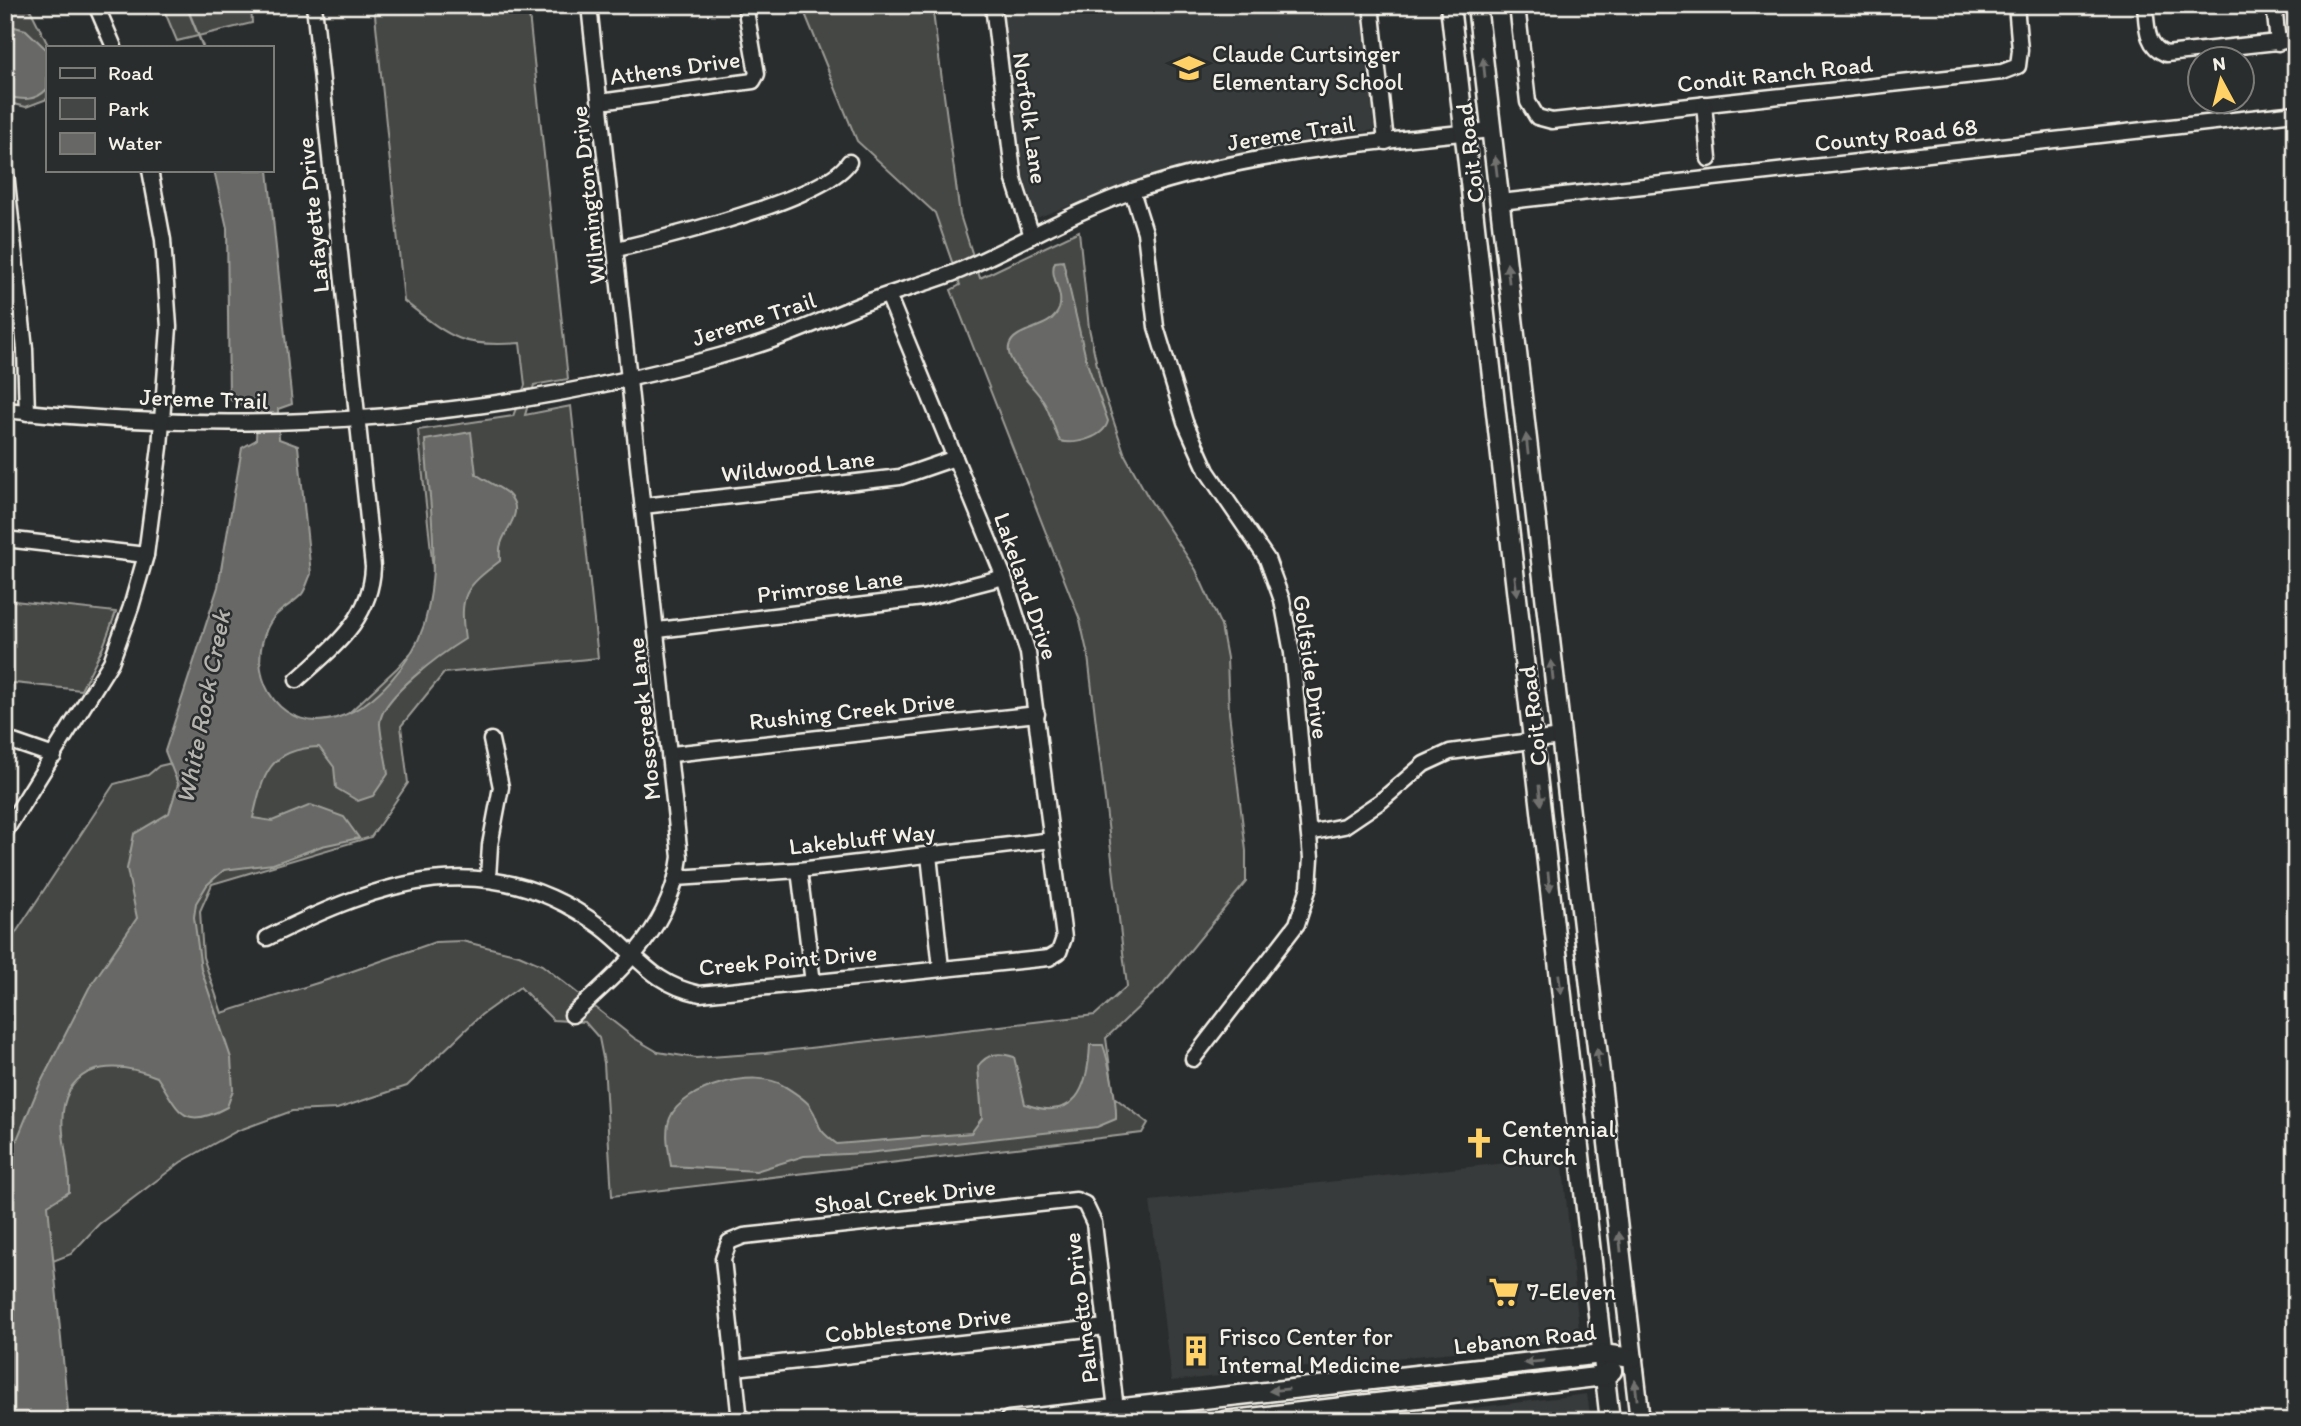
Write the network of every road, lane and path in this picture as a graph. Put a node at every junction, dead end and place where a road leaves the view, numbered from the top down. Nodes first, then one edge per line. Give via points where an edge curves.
1 (96, 5) edge
2 (314, 5) edge
3 (589, 5) edge
4 (745, 5) edge
5 (993, 5) edge
6 (1371, 5) edge
7 (1450, 5) edge
8 (1477, 5) edge
9 (1517, 5) edge
10 (2016, 5) edge
11 (2145, 5) edge
12 (2274, 5) edge
13 (2296, 40) edge
14 (2278, 43) junction
15 (114, 46) edge
16 (600, 102) junction
17 (1704, 104) junction
18 (2296, 113) edge
19 (1492, 130) junction
20 (1464, 133) junction
21 (1386, 142) junction
22 (1709, 159) dead end
23 (849, 162) dead end
24 (5, 164) edge
25 (150, 172) edge
26 (1132, 191) junction
27 (1500, 202) junction
28 (1032, 236) junction
29 (617, 249) junction
30 (888, 295) junction
31 (1515, 341) junction
32 (1488, 344) junction
33 (629, 380) junction
34 (5, 410) edge
35 (27, 412) junction
36 (357, 419) junction
37 (162, 422) junction
38 (955, 458) junction
39 (643, 506) junction
40 (5, 539) edge
41 (146, 555) junction
42 (1004, 577) junction
43 (658, 630) junction
44 (297, 680) dead end
45 (1037, 714) junction
46 (1560, 737) junction
47 (5, 739) edge
48 (491, 740) dead end
49 (1534, 740) junction
50 (672, 754) junction
51 (54, 756) junction
52 (5, 832) edge
53 (1309, 833) junction
54 (1052, 840) junction
55 (929, 855) junction
56 (799, 870) junction
57 (488, 878) junction
58 (676, 878) junction
59 (1581, 913) junction
60 (1552, 916) junction
61 (267, 938) dead end
62 (1062, 949) joint
63 (633, 958) junction
64 (941, 968) junction
65 (813, 983) junction
66 (572, 1015) dead end
67 (1193, 1059) dead end
68 (1607, 1126) junction
69 (1577, 1130) junction
70 (1086, 1204) joint
71 (1106, 1327) junction
72 (1602, 1354) junction
73 (1633, 1358) junction
74 (735, 1368) junction
75 (1408, 1376) junction
76 (1604, 1376) junction
77 (1411, 1399) junction
78 (1117, 1417) edge
79 (740, 1421) edge
80 (1009, 1421) edge
81 (1225, 1421) edge
82 (1609, 1421) edge
83 (1640, 1421) edge

1 - 15 street
2 - 36 street, Lafayette Drive
3 - 16 street, Wilmington Drive
4 - 16 street, Athens Drive via 756,78 741,84
5 - 28 street, Norfolk Lane via 1014,180
6 - 21 street
7 - 20 main road, Coit Road
19 -> 8 main road, Coit Road
9 - 17 street, Condit Ranch Road via 1528,102 1536,116 1552,121
10 - 17 street, Condit Ranch Road via 2021,50 2018,66 2002,72
11 - 14 street via 2149,38 2155,48 2171,54
12 - 14 street
13 - 14 street
16 - 29 street, Wilmington Drive
17 - 22 street
18 - 27 street, County Road 68
19 - 20 street, Jereme Trail
27 -> 19 main road, Coit Road
20 - 21 street, Jereme Trail
20 - 32 main road, Coit Road
21 - 26 street, Jereme Trail via 1240,163
23 - 29 street via 843,172 820,185 712,224
24 - 35 street via 25,349
25 - 37 street via 163,240 168,311
26 - 28 street, Jereme Trail
26 - 53 street, Golfside Drive via 1145,232 1156,327 1185,422 1207,471 1267,559 1282,600 1292,653
31 -> 27 main road, Coit Road
28 - 30 street, Jereme Trail via 961,270
29 - 33 street, Wilmington Drive
30 - 33 street, Jereme Trail via 753,347
30 - 38 street, Lakeland Drive
31 - 32 main road
46 -> 31 main road, Coit Road
32 -> 49 main road, Coit Road
33 - 36 street, Jereme Trail via 526,400
33 - 39 street, Mosscreek Lane
34 - 35 street, Jereme Trail
35 - 37 street, Jereme Trail
36 - 37 street, Jereme Trail via 285,424
36 - 44 street, Lafayette Drive via 373,568 370,592 345,637
37 - 41 street
38 - 39 street, Wildwood Lane via 900,477
38 - 42 street, Lakeland Drive
39 - 43 street, Mosscreek Lane
40 - 41 street
41 - 51 street via 118,646
42 - 43 street, Primrose Lane via 922,598
42 - 45 street, Lakeland Drive via 1028,653
43 - 50 street, Mosscreek Lane
45 - 50 street, Rushing Creek Drive
45 - 54 street, Lakeland Drive
46 - 49 street
46 - 59 main road, Coit Road
47 - 51 street
48 - 57 street via 501,788 489,845
49 - 53 street via 1450,752 1424,764 1344,826
49 -> 60 main road, Coit Road
50 - 58 street, Mosscreek Lane via 681,857
51 - 52 street
53 - 67 street, Golfside Drive via 1309,887 1297,923
54 - 55 street, Lakebluff Way
54 - 62 street, Lakeland Drive
55 - 56 street, Lakebluff Way
55 - 64 street
56 - 58 street, Lakebluff Way
56 - 65 street
57 - 61 street, Creek Point Drive via 449,876 397,884 360,895
57 - 63 street, Creek Point Drive via 566,905 612,936
58 - 63 street, Mosscreek Lane via 663,915
59 - 60 main road
68 -> 59 main road, Coit Road
60 -> 69 main road, Coit Road
62 - 64 street, Creek Point Drive via 1049,958
63 - 65 street, Creek Point Drive via 662,982 701,993
63 - 66 street, Mosscreek Lane
64 - 65 street, Creek Point Drive
68 - 69 main road
73 -> 68 main road, Coit Road
69 - 72 main road, Coit Road
70 - 71 street, Palmetto Drive via 1094,1223
70 - 74 street, Shoal Creek Drive via 1076,1200 841,1225 744,1236 729,1242 723,1259
71 - 74 street, Cobblestone Drive
71 - 78 street, Palmetto Drive
72 - 73 main road, Lebanon Road
72 -> 75 main road, Lebanon Road
72 - 76 main road, Coit Road
73 - 76 main road, Lebanon Road
83 -> 73 main road, Coit Road
74 - 79 street
75 - 77 main road
75 -> 78 main road, Lebanon Road
76 - 77 main road, Lebanon Road
76 - 82 main road, Coit Road
77 - 81 main road, Lebanon Road
78 - 80 main road, Lebanon Road

